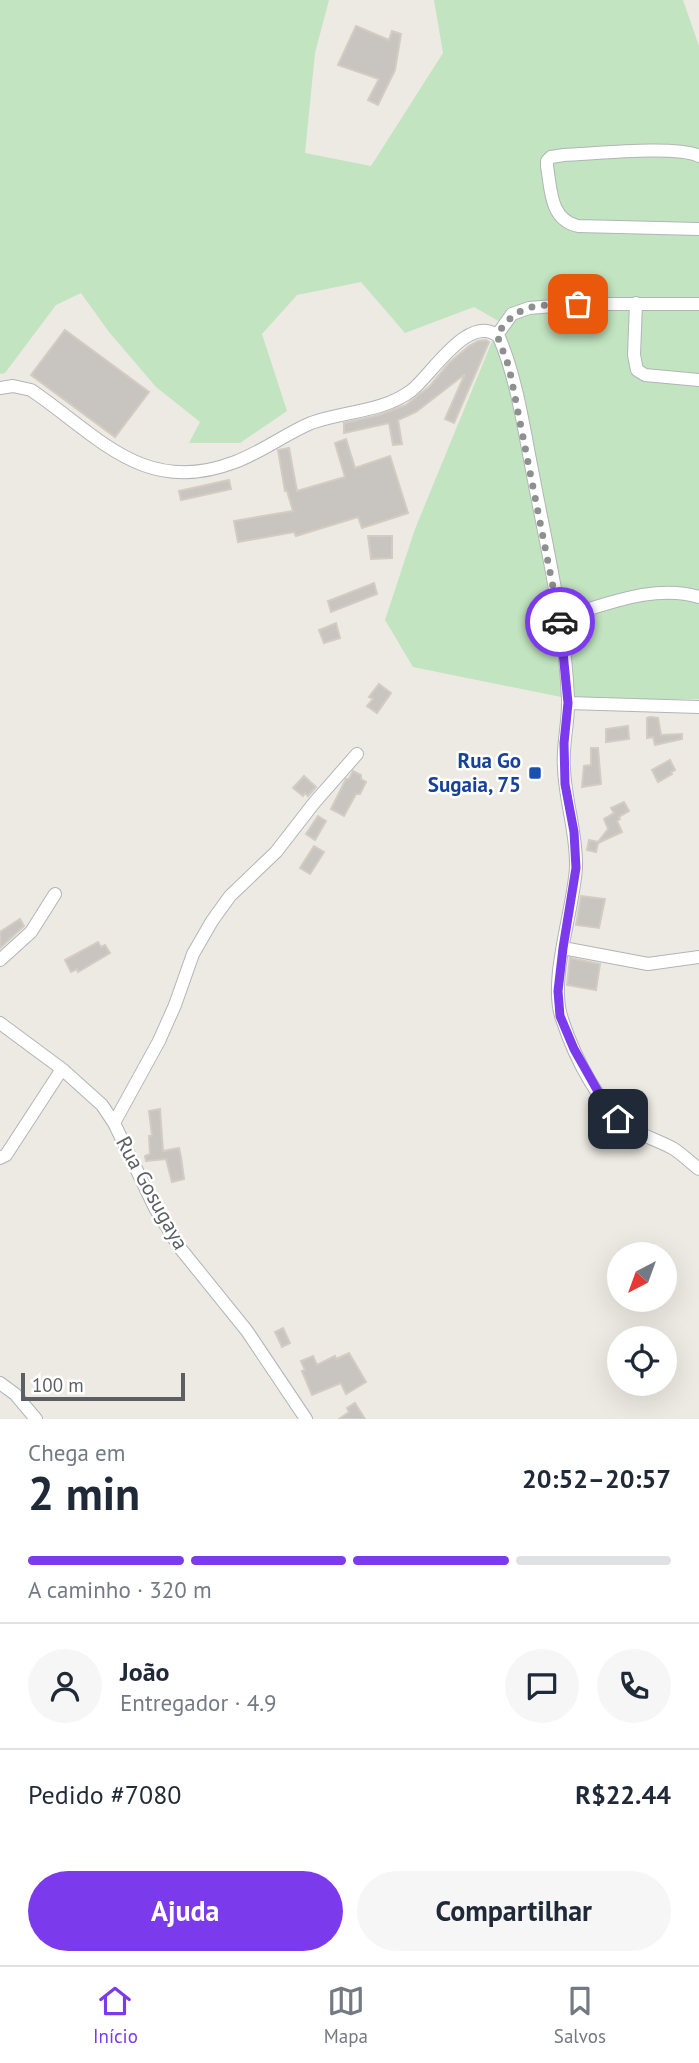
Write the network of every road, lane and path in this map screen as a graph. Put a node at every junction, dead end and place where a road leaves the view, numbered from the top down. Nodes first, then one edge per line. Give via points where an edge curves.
1 (699, 156) edge
2 (699, 229) edge
3 (636, 303) junction
4 (699, 304) edge
5 (497, 335) junction
6 (699, 380) edge
7 (0, 388) edge
8 (699, 597) edge
9 (560, 618) junction
10 (568, 703) junction
11 (699, 708) edge
12 (357, 754) dead end
13 (55, 894) dead end
14 (563, 948) junction
15 (699, 957) edge
16 (0, 960) edge
17 (0, 1023) edge
18 (62, 1069) junction
19 (114, 1123) junction
20 (0, 1158) edge
21 (699, 1169) edge
22 (0, 1383) edge
23 (36, 1419) edge
24 (306, 1419) edge

1 - 2 street via 690,152 564,155 551,157 547,166 556,212 568,224
3 - 4 street
3 - 5 street via 529,308 512,314
3 - 6 street via 637,370 645,375
5 - 7 street via 487,330 463,338 399,398 313,423 256,454 202,471 145,467 126,459 31,390
5 - 9 street via 509,367
8 - 9 street via 675,591 654,594
9 - 10 street
10 - 11 street
10 - 14 street via 563,764 576,868
12 - 19 street via 212,920 193,954 159,1041
13 - 16 street via 31,932
14 - 15 street via 648,964
14 - 21 street via 560,1016 604,1102 618,1119 674,1149
17 - 18 street, Rua Gosugaya
18 - 19 street, Rua Gosugaya via 102,1105
18 - 20 street
19 - 24 street, Rua Gosugaya via 155,1209 180,1248 247,1331
22 - 23 street

